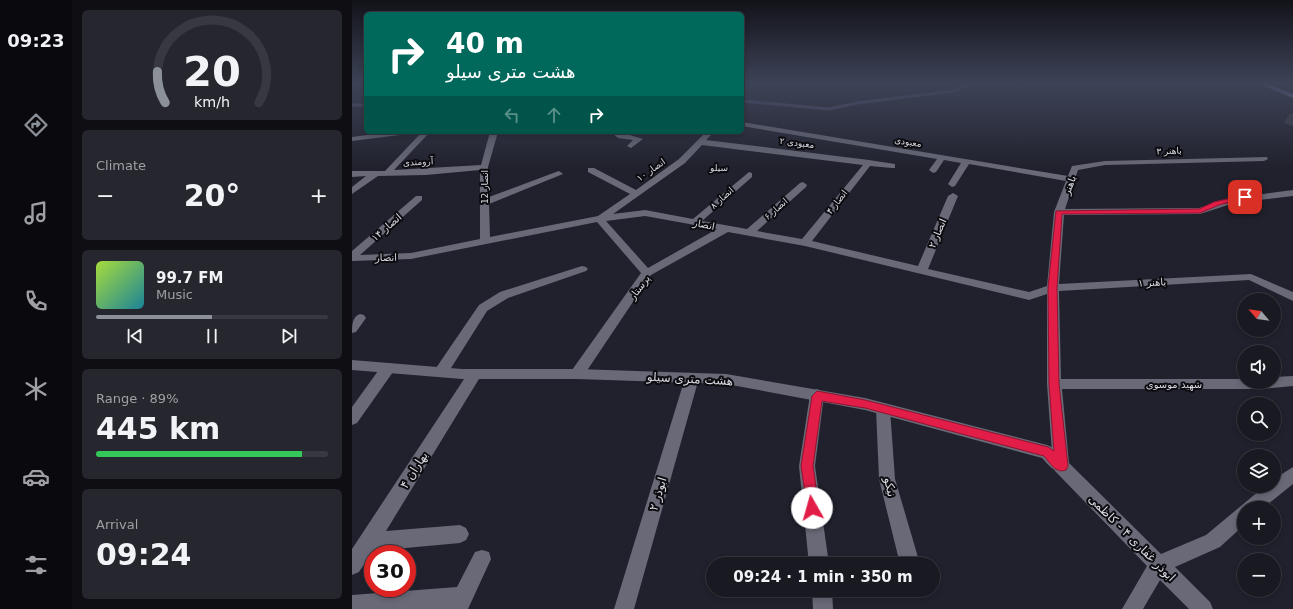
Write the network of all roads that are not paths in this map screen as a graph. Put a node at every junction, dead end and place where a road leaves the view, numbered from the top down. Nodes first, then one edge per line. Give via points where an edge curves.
1 (744, 124) edge
2 (392, 134) edge
3 (424, 134) edge
4 (493, 134) edge
5 (618, 134) edge
6 (708, 134) edge
7 (352, 139) edge
8 (700, 142) junction
9 (631, 146) dead end
10 (942, 158) junction
11 (1264, 159) dead end
12 (869, 162) junction
13 (966, 162) junction
14 (892, 166) dead end
15 (484, 167) junction
16 (591, 170) dead end
17 (933, 170) dead end
18 (376, 173) junction
19 (387, 173) junction
20 (1073, 173) junction
21 (352, 174) edge
22 (559, 174) dead end
23 (749, 174) dead end
24 (952, 184) dead end
25 (803, 185) dead end
26 (352, 191) edge
27 (636, 193) junction
28 (1293, 193) edge
29 (953, 196) dead end
30 (419, 198) dead end
31 (485, 202) junction
32 (1059, 212) junction
33 (599, 219) junction
34 (695, 222) junction
35 (727, 228) junction
36 (749, 233) junction
37 (485, 242) junction
38 (805, 243) junction
39 (352, 257) edge
40 (582, 269) dead end
41 (921, 271) junction
42 (647, 273) junction
43 (1053, 288) junction
44 (1293, 297) edge
45 (360, 318) dead end
46 (352, 329) edge
47 (352, 366) edge
48 (388, 368) junction
49 (442, 372) junction
50 (475, 374) junction
51 (577, 374) junction
52 (692, 378) junction
53 (1293, 381) edge
54 (1054, 384) junction
55 (817, 396) junction
56 (883, 409) junction
57 (352, 419) edge
58 (1061, 466) junction
59 (1293, 474) edge
60 (1259, 501) edge
61 (1237, 519) edge
62 (460, 534) dead end
63 (368, 542) junction
64 (819, 557) edge
65 (908, 557) edge
66 (482, 559) dead end
67 (352, 565) edge
68 (1158, 565) junction
69 (822, 597) edge
70 (460, 603) edge
71 (352, 605) edge
72 (624, 609) edge
73 (823, 609) edge
74 (1132, 609) edge
75 (1203, 609) edge

1 - 10 street, معبودی
2 - 7 street
3 - 19 street
4 - 15 street, انصار 12
5 - 9 street via 639,139
6 - 8 street, انصار ۱۰
8 - 12 street, معبودی ۲
8 - 27 street, انصار ۱۰ via 682,161
10 - 13 street, معبودی
10 - 17 street
11 - 20 street, باهنر ۳ via 1105,163
12 - 14 street, معبودی ۲
12 - 38 street, انصار ۴
13 - 20 street, معبودی
13 - 24 street
15 - 19 street, آرومندی
15 - 31 street, انصار 12
16 - 27 street
18 - 19 street, آرومندی
18 - 21 street, آرومندی
18 - 26 street
20 - 32 street, باهنر
22 - 31 street
23 - 34 street, انصار ۸
25 - 36 street, انصار ۶
27 - 33 street, انصار ۱۰
28 - 32 street via 1245,197 1200,211
29 - 41 street, انصار ۲
30 - 39 street, انصار ۱۴
31 - 37 street, انصار 12
32 - 43 street, باهنر
33 - 34 street, انصار via 645,213
33 - 37 street, انصار
33 - 42 street
34 - 35 street, انصار
35 - 36 street, انصار
35 - 42 street, پرستار
36 - 38 street, انصار
37 - 39 street, انصار via 411,256
38 - 41 street, انصار
40 - 49 street via 504,295 483,308
41 - 43 street, انصار via 1029,296
42 - 51 street, پرستار
43 - 44 street, باهنر ۱ via 1251,277
43 - 54 street, باهنر
45 - 46 street
47 - 48 street, هشت متری سیلو
48 - 49 street, هشت متری سیلو
48 - 57 street
49 - 50 street, هشت متری سیلو
50 - 51 street, هشت متری سیلو
50 - 63 street, بهاران ۴
51 - 52 street, هشت متری سیلو
52 - 55 street, هشت متری سیلو via 726,379
52 - 72 street, ابوذر ۲
53 - 54 street, شهید موسوی via 1261,384
54 - 58 street, باهنر
55 - 56 street, هشت متری سیلو
55 - 64 street via 807,466
56 - 58 street, هشت متری سیلو via 1048,452
56 - 65 street, نیکو via 887,479
58 - 68 street, ابوذر غفاری ۴ - کاظمی
59 - 60 street
61 - 68 street via 1213,541
62 - 63 street
63 - 67 street, بهاران ۴
66 - 70 street
68 - 74 street
68 - 75 street, ابوذر غفاری ۴ - کاظمی
69 - 73 street
70 - 71 street

